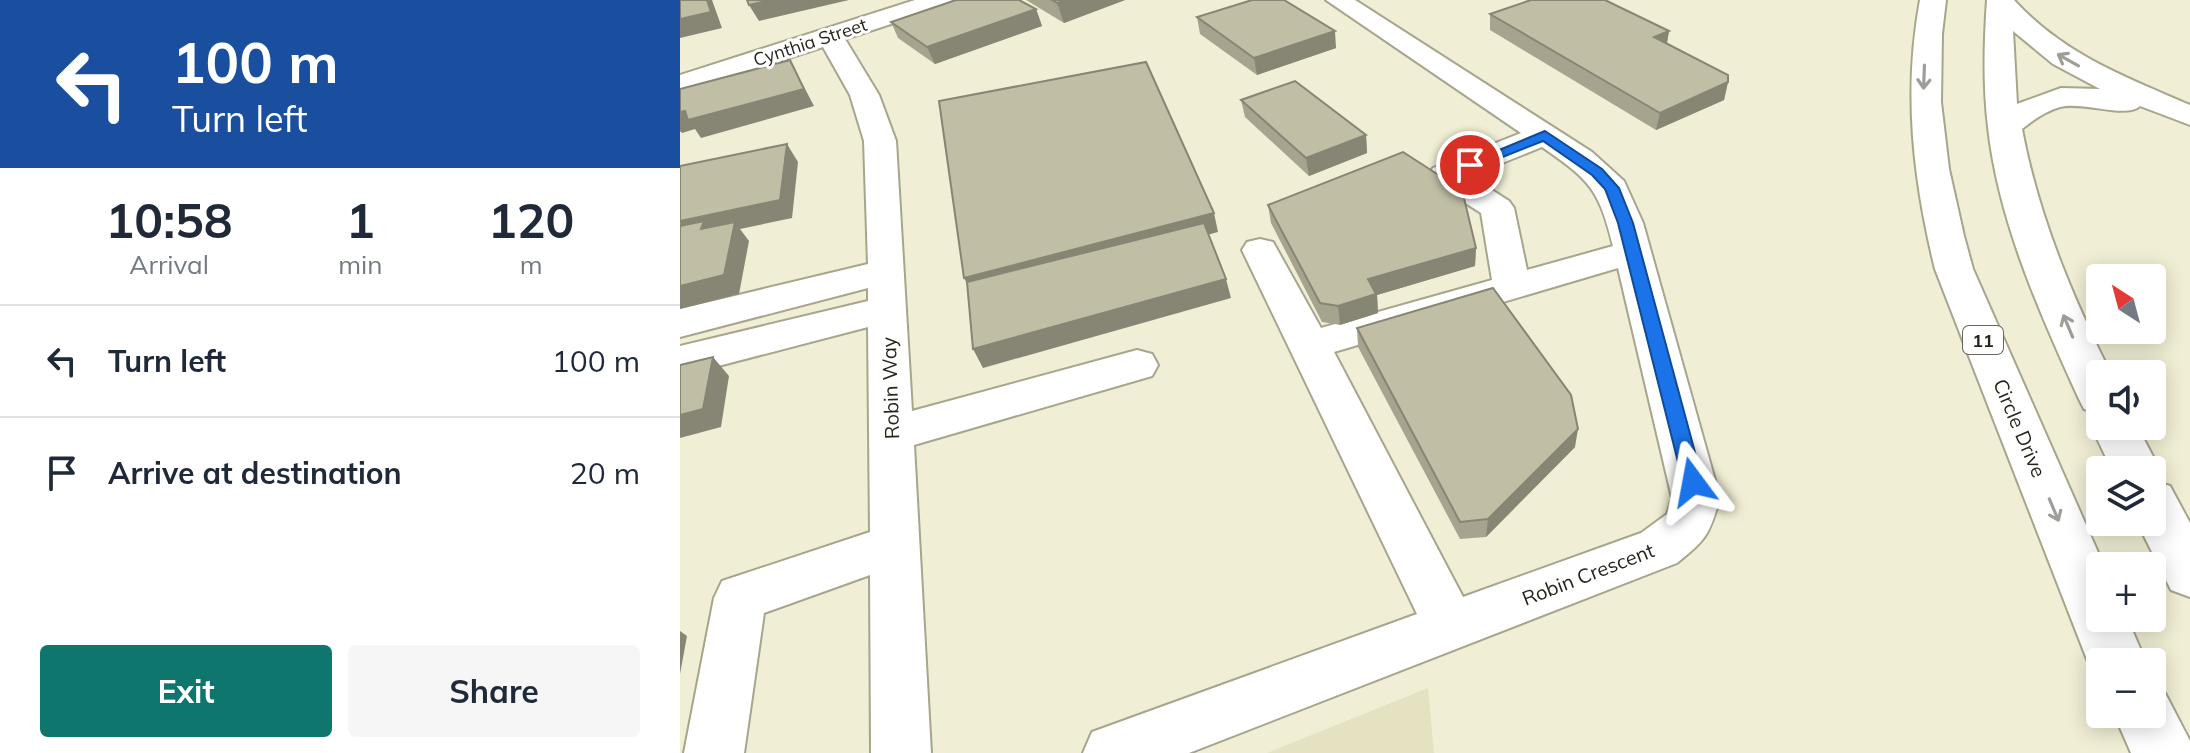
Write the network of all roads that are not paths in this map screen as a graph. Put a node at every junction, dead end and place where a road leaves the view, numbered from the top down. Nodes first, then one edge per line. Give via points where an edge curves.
1 (940, 0) edge
2 (1338, 0) edge
3 (1933, 0) edge
4 (2000, 0) edge
5 (830, 36) junction
6 (680, 84) edge
7 (2190, 116) edge
8 (2190, 125) edge
9 (2003, 128) junction
10 (1545, 135) junction
11 (1260, 250) dead end
12 (1633, 252) junction
13 (1512, 287) junction
14 (887, 290) junction
15 (680, 323) edge
16 (1310, 345) junction
17 (680, 361) edge
18 (2086, 364) edge
19 (1137, 365) dead end
20 (891, 434) junction
21 (2166, 528) edge
22 (895, 545) junction
23 (2190, 573) edge
24 (1451, 627) junction
25 (2111, 648) edge
26 (2151, 728) edge
27 (714, 753) edge
28 (901, 753) edge
29 (1113, 753) edge
30 (2164, 753) edge

1 - 5 street, Cynthia Street
2 - 10 street, Robin Crescent
3 -> 25 highway, Circle Drive / 11 via 1923,103 1936,204 1954,269
7 -> 4 highway via 2043,46
4 - 9 highway via 1997,58
5 - 6 street, Cynthia Street
5 - 14 street, Robin Way via 872,105 880,130
8 - 9 highway via 2144,108 2081,95 2038,103
18 -> 9 highway via 2030,231
10 - 12 street, Robin Crescent via 1612,188
10 - 13 street via 1445,175 1497,208
11 - 16 street
12 - 13 street
12 - 24 street, Robin Crescent via 1690,466 1696,498 1687,527 1659,548
13 - 16 street
14 - 15 street
14 - 17 street
14 - 20 street, Robin Way
16 - 24 street
19 - 20 street
20 - 22 street, Robin Way
21 - 23 highway
22 - 27 street via 740,598
22 - 28 street, Robin Way
24 - 29 street, Robin Crescent
26 - 30 highway

